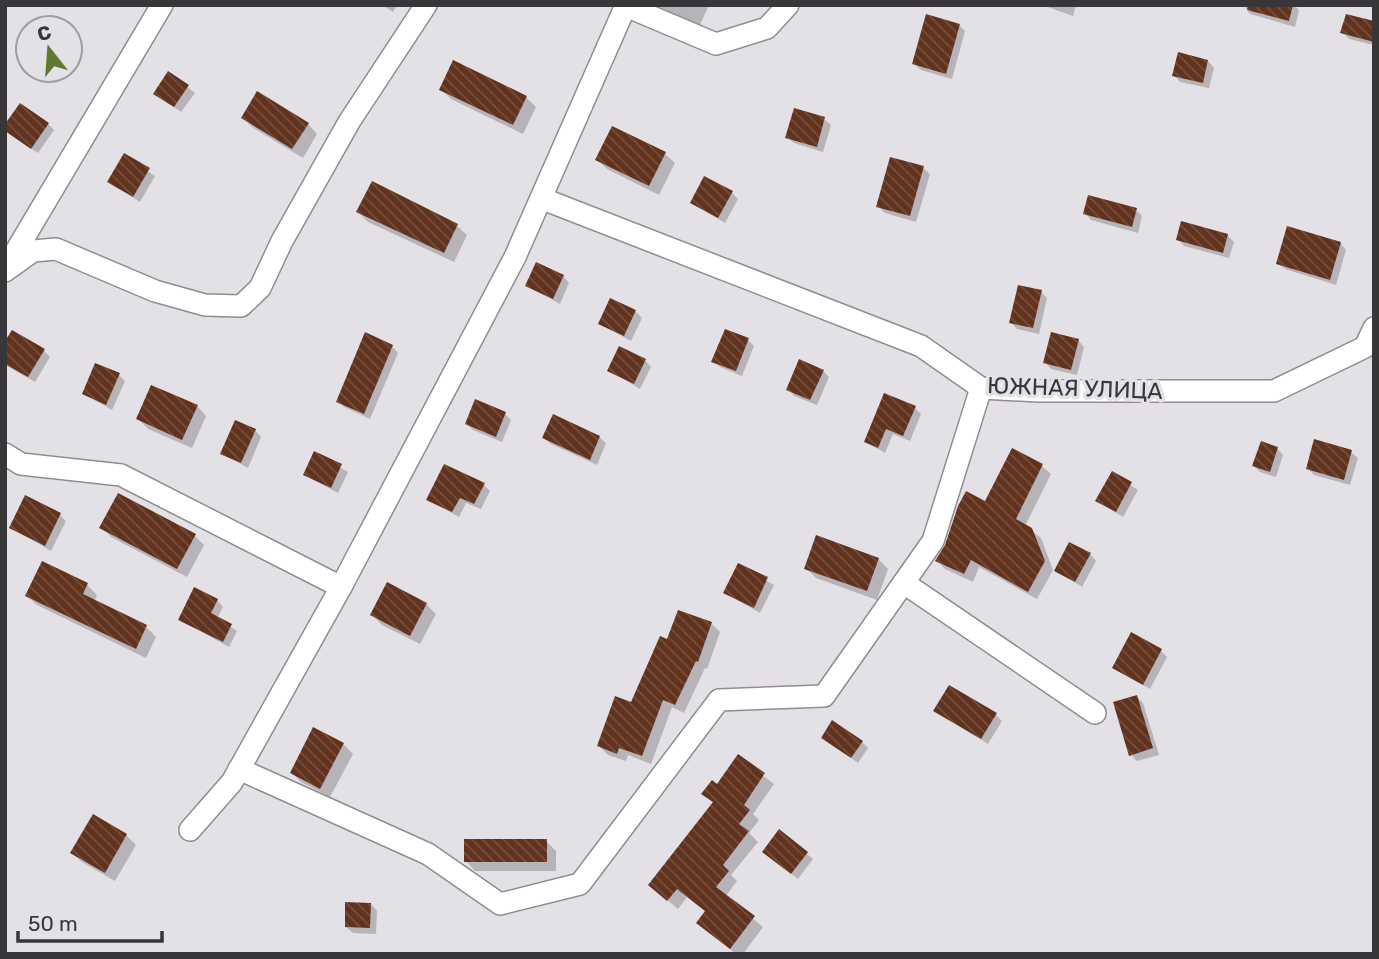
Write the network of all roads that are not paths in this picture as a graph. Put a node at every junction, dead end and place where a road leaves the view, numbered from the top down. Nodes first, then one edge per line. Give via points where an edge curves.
1 (162, 5) edge
2 (426, 5) edge
3 (788, 5) edge
4 (626, 6) edge
5 (542, 199) junction
6 (5, 270) edge
7 (1374, 328) edge
8 (981, 388) junction
9 (5, 454) edge
10 (904, 583) junction
11 (341, 587) junction
12 (1095, 713) dead end
13 (239, 769) junction
14 (190, 830) dead end

1 - 6 street
2 - 6 street via 349,122 260,288 241,306 205,305 155,291 56,249 33,251
3 - 4 street via 767,28 716,44
4 - 5 street
5 - 8 street, ЮЖНАЯ УЛИЦА via 920,346
5 - 11 street
7 - 8 street, ЮЖНАЯ УЛИЦА via 1365,347 1274,391
8 - 10 street via 933,541
9 - 11 street via 21,464 121,475
10 - 12 street
10 - 13 street via 824,696 719,700 580,884 499,904 428,854
11 - 13 street
13 - 14 street

